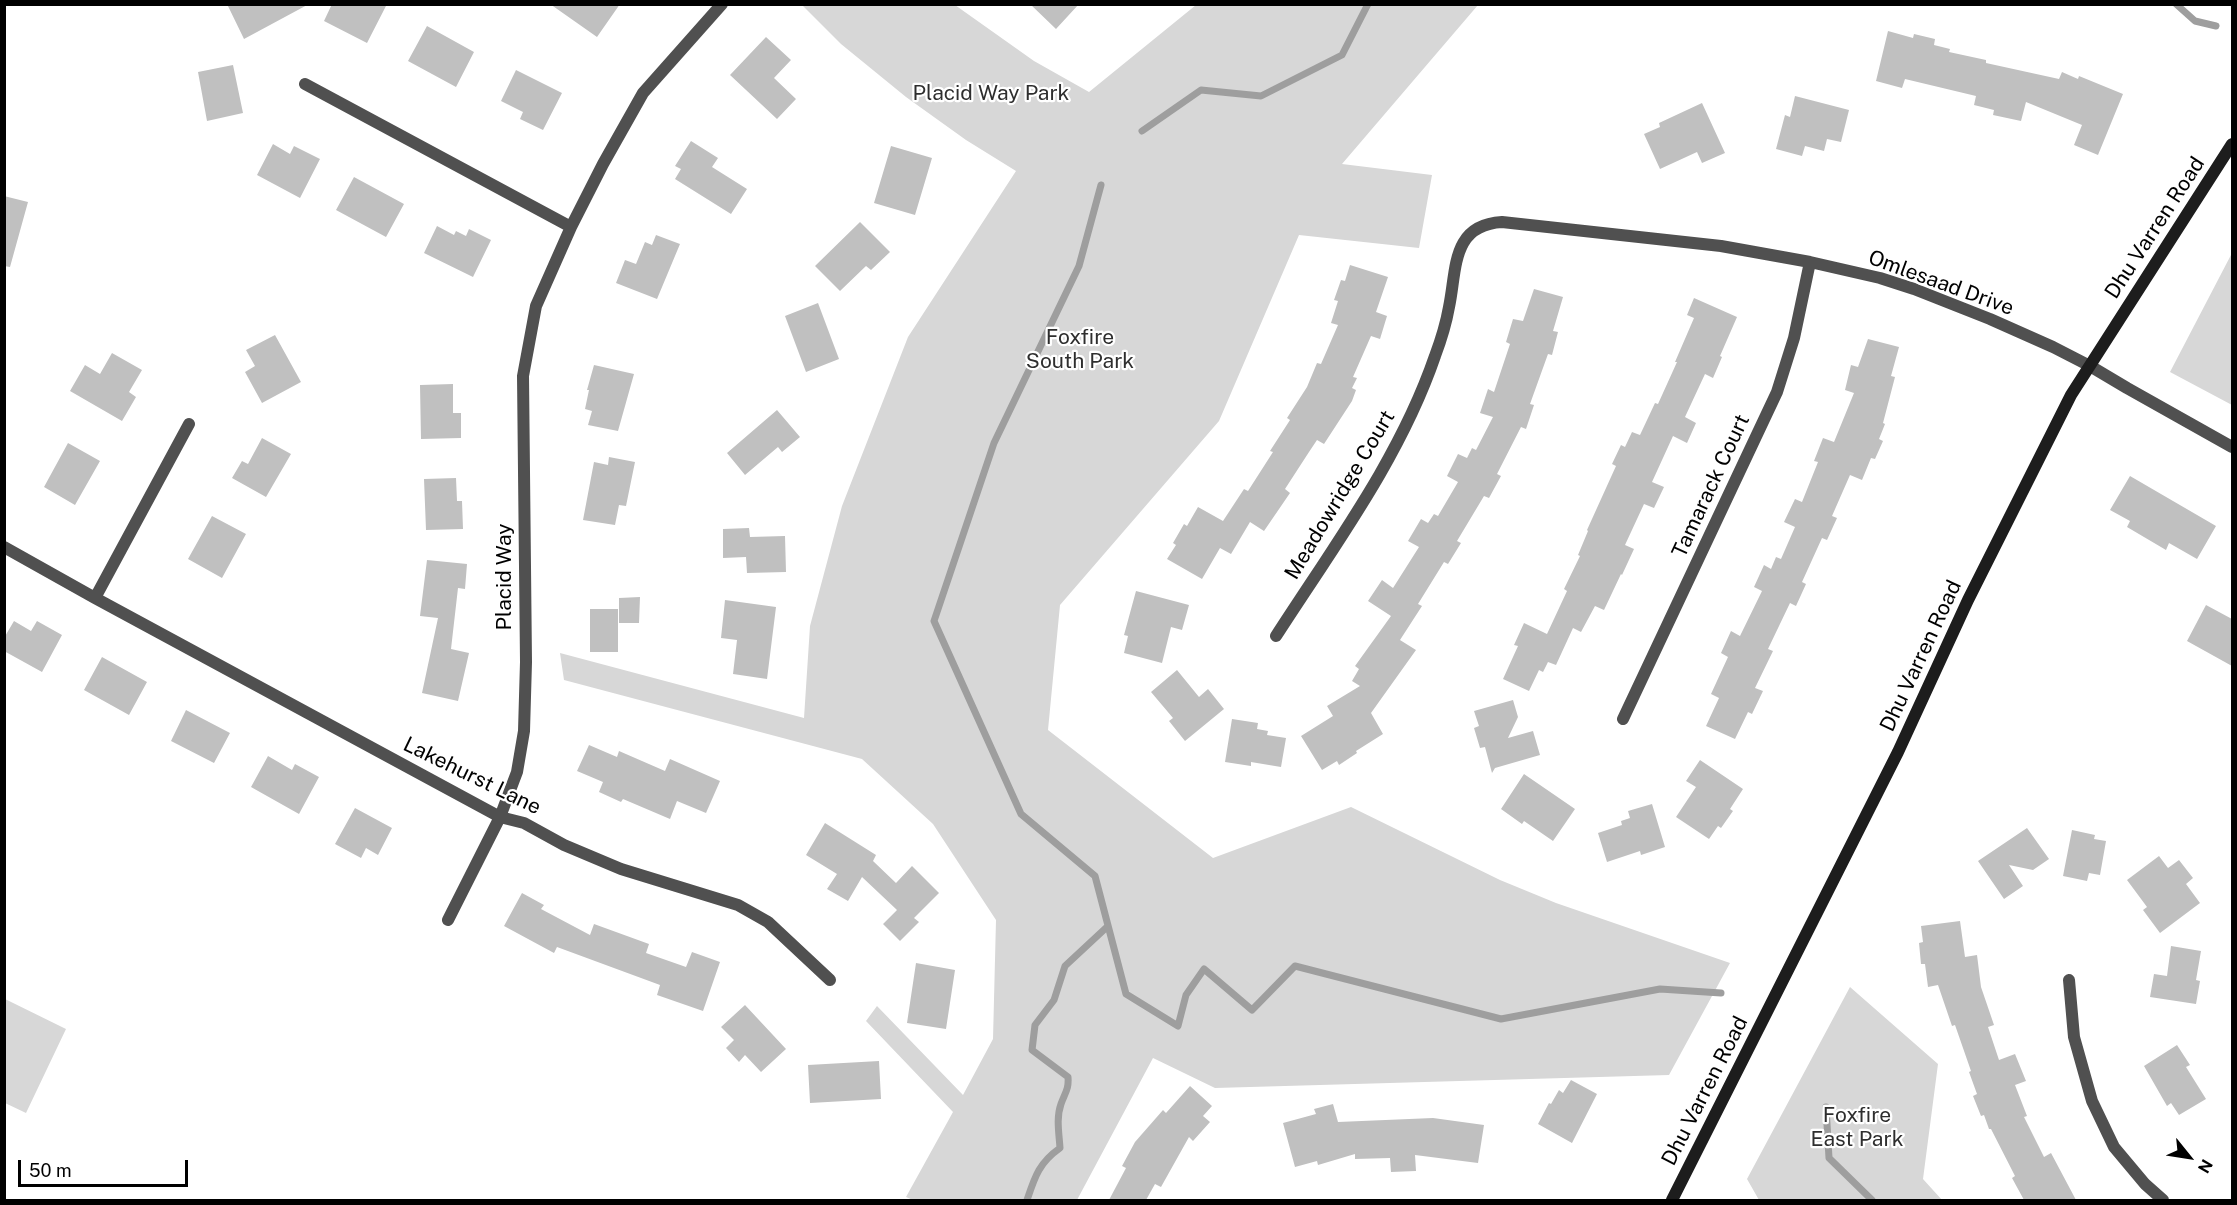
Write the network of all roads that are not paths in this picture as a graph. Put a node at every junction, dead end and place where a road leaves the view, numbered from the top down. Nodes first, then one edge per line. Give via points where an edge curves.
1 (722, 4) edge
2 (305, 84) dead end
3 (2232, 144) edge
4 (1502, 222) joint
5 (571, 227) junction
6 (1810, 262) junction
7 (2091, 366) junction
8 (189, 424) dead end
9 (2232, 447) edge
10 (4, 547) edge
11 (95, 598) junction
12 (1276, 636) dead end
13 (1623, 719) dead end
14 (500, 817) junction
15 (448, 920) dead end
16 (830, 980) dead end
17 (2069, 980) dead end
18 (1672, 1200) edge
19 (2163, 1200) edge

1 - 5 street, Placid Way via 643,93
2 - 5 street
3 - 7 main road, Dhu Varren Road
4 - 6 street, Omlesaad Drive via 1721,246
4 - 12 street, Meadowridge Court via 1481,225 1463,242 1435,356 1403,433
5 - 14 street, Placid Way via 536,306 523,376 524,731 517,772
6 - 7 street, Omlesaad Drive via 1914,289
6 - 13 street, Tamarack Court via 1794,338 1777,392
7 - 9 street, Omlesaad Drive
7 - 18 main road, Dhu Varren Road via 2071,395 1978,580 1898,752
8 - 11 street
10 - 11 street, Lakehurst Lane
11 - 14 street, Lakehurst Lane
14 - 15 street, Placid Way
14 - 16 street, Lakehurst Lane via 524,823 621,869 738,905 768,922
17 - 19 street via 2074,1037 2092,1101 2114,1147

